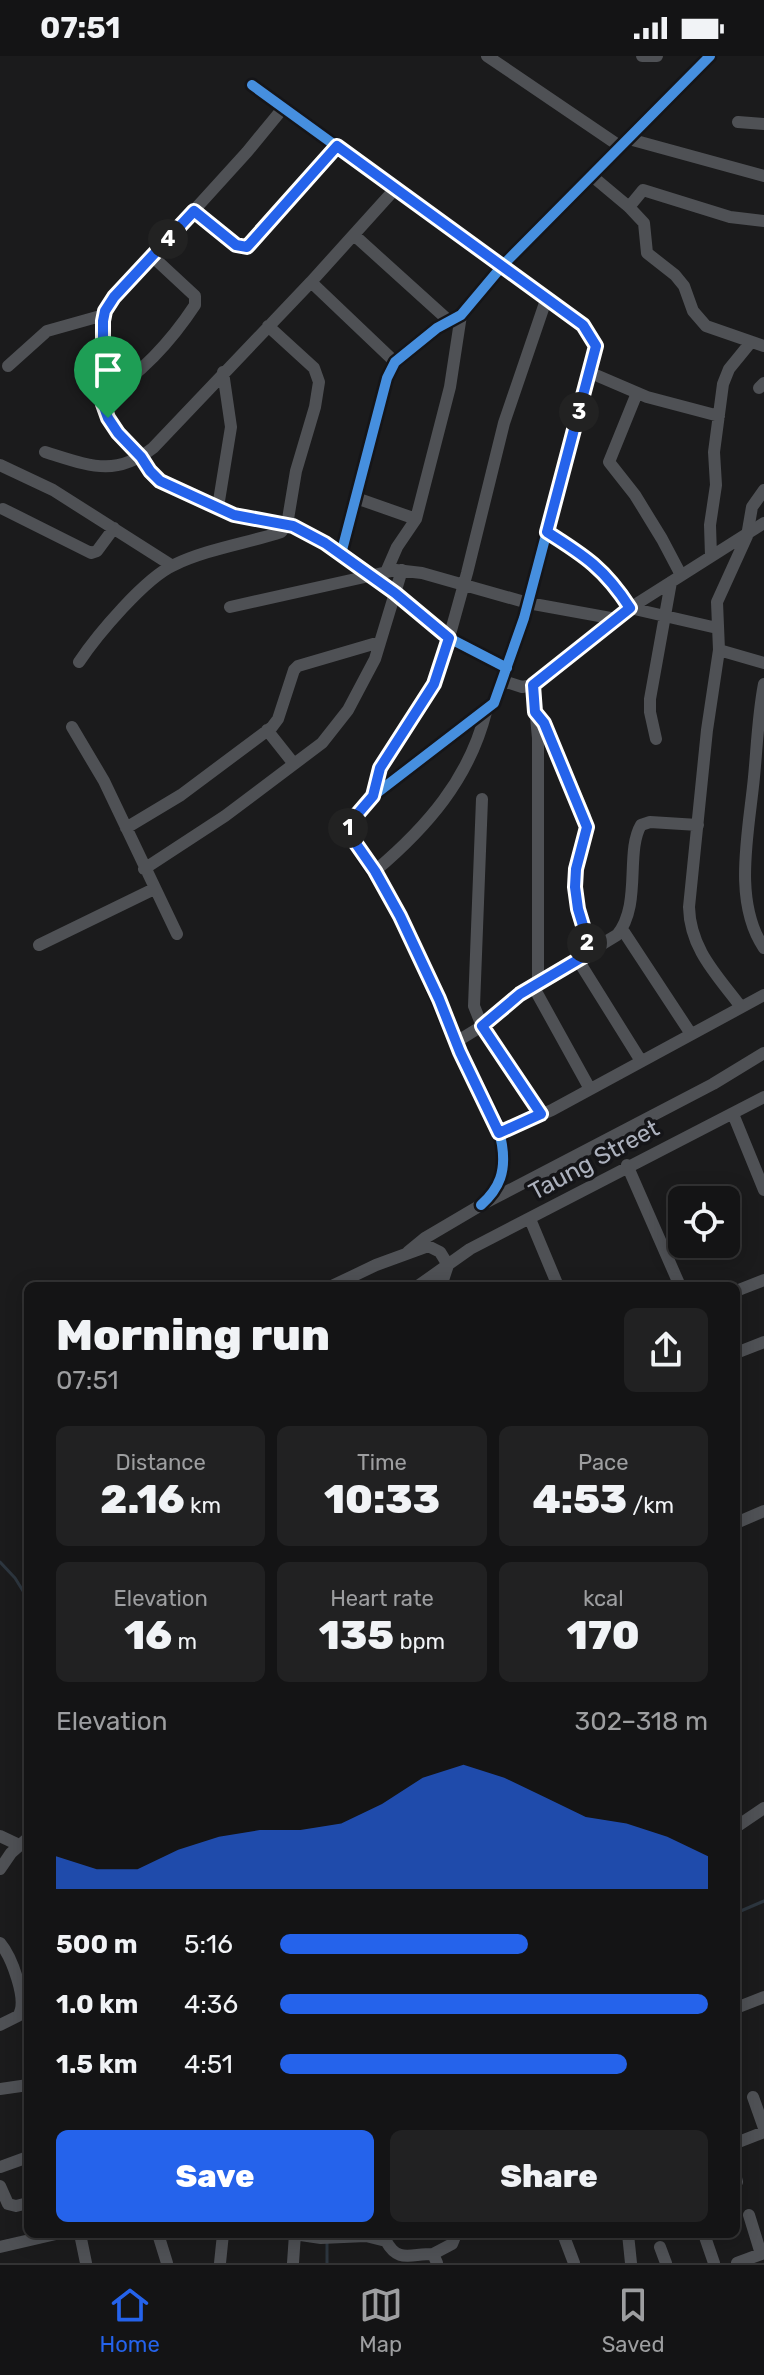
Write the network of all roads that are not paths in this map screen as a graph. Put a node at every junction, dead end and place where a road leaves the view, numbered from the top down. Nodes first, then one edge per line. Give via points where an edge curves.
1 (487, 56) edge
2 (642, 56) edge
3 (657, 56) edge
4 (710, 56) edge
5 (252, 85) dead end
6 (284, 107) junction
7 (738, 122) dead end
8 (764, 124) edge
9 (625, 143) junction
10 (337, 146) junction
11 (592, 176) junction
12 (764, 176) edge
13 (395, 189) junction
14 (629, 207) junction
15 (194, 211) junction
16 (764, 221) edge
17 (354, 235) junction
18 (152, 256) junction
19 (503, 265) junction
20 (311, 282) junction
21 (546, 300) junction
22 (104, 315) junction
23 (454, 318) junction
24 (268, 326) junction
25 (751, 342) junction
26 (764, 346) edge
27 (395, 362) junction
28 (8, 366) dead end
29 (223, 372) junction
30 (591, 373) junction
31 (637, 393) junction
32 (102, 397) junction
33 (719, 416) junction
34 (45, 452) dead end
35 (141, 457) junction
36 (0, 465) edge
37 (764, 490) edge
38 (356, 498) junction
39 (218, 507) junction
40 (3, 509) dead end
41 (416, 519) junction
42 (764, 523) edge
43 (287, 525) junction
44 (114, 528) junction
45 (547, 532) junction
46 (747, 536) junction
47 (341, 554) junction
48 (711, 556) junction
49 (171, 565) junction
50 (387, 570) junction
51 (402, 570) junction
52 (366, 574) junction
53 (676, 578) junction
54 (464, 585) junction
55 (395, 593) junction
56 (528, 603) junction
57 (230, 607) dead end
58 (630, 608) junction
59 (666, 618) junction
60 (616, 619) junction
61 (717, 628) junction
62 (449, 638) junction
63 (380, 642) junction
64 (719, 650) junction
65 (79, 662) dead end
66 (764, 663) edge
67 (505, 675) junction
68 (764, 684) edge
69 (533, 685) junction
70 (486, 712) junction
71 (535, 712) junction
72 (72, 727) dead end
73 (267, 730) junction
74 (656, 739) dead end
75 (294, 764) junction
76 (373, 796) junction
77 (482, 799) dead end
78 (698, 825) junction
79 (126, 828) junction
80 (144, 869) junction
81 (375, 871) junction
82 (154, 889) junction
83 (622, 929) junction
84 (177, 934) dead end
85 (39, 945) dead end
86 (764, 948) edge
87 (591, 952) junction
88 (578, 960) junction
89 (535, 985) junction
90 (764, 995) edge
91 (741, 1007) junction
92 (482, 1026) junction
93 (691, 1034) junction
94 (456, 1042) junction
95 (764, 1053) edge
96 (641, 1061) junction
97 (590, 1089) junction
98 (764, 1097) edge
99 (541, 1114) junction
100 (733, 1114) junction
101 (499, 1133) junction
102 (627, 1165) junction
103 (764, 1190) edge
104 (481, 1205) junction
105 (530, 1219) junction
106 (408, 1252) junction
107 (448, 1265) junction
108 (764, 1280) edge
109 (341, 1282) edge
110 (424, 1282) edge
111 (442, 1282) edge
112 (556, 1282) edge
113 (678, 1282) edge
114 (740, 1289) edge
115 (764, 1342) edge
116 (740, 1351) edge
117 (764, 1511) edge
118 (740, 1521) edge
119 (764, 1808) edge
120 (740, 1824) edge
121 (0, 1836) edge
122 (23, 1842) edge
123 (0, 1869) edge
124 (0, 1943) edge
125 (764, 1997) edge
126 (740, 2006) edge
127 (0, 2025) edge
128 (24, 2086) edge
129 (4, 2090) edge
130 (753, 2097) dead end
131 (764, 2130) edge
132 (740, 2141) edge
133 (24, 2158) edge
134 (0, 2167) edge
135 (0, 2186) edge
136 (24, 2204) edge
137 (749, 2215) dead end
138 (39, 2238) edge
139 (81, 2238) edge
140 (159, 2238) edge
141 (223, 2238) edge
142 (295, 2238) edge
143 (321, 2238) edge
144 (347, 2238) edge
145 (388, 2238) edge
146 (454, 2238) edge
147 (565, 2238) edge
148 (628, 2238) edge
149 (705, 2238) edge
150 (0, 2247) edge
151 (660, 2247) dead end
152 (763, 2253) edge
153 (435, 2259) edge
154 (86, 2263) edge
155 (167, 2263) edge
156 (220, 2263) edge
157 (293, 2263) edge
158 (574, 2263) edge
159 (631, 2263) edge
160 (666, 2263) edge
161 (714, 2263) edge
162 (737, 2263) edge

1 - 9 street
2 - 3 street
4 - 9 street
5 - 6 street
6 - 10 street
6 - 15 street
7 - 8 street
9 - 11 street
9 - 12 street
10 - 13 street
10 - 15 street via 247,247 236,245
11 - 14 street
11 - 19 street
13 - 17 street
13 - 19 street
14 - 16 street via 643,190 730,217
14 - 25 street via 644,223 647,253 684,286 698,318
15 - 18 street
17 - 20 street
17 - 23 street
18 - 22 street
18 - 32 street via 195,296 195,305 164,345
19 - 21 street
19 - 23 street
20 - 24 street
20 - 27 street
21 - 30 street via 591,334 596,346
21 - 54 street via 504,423
22 - 28 street via 47,331
22 - 32 street
23 - 27 street
23 - 41 street via 450,387
24 - 29 street
24 - 43 street via 319,378
25 - 26 street
25 - 33 street via 729,369
27 - 38 street
29 - 35 street
29 - 39 street via 231,427
30 - 31 street
30 - 45 street
31 - 33 street
31 - 53 street via 609,462 635,495
32 - 35 street via 108,418
33 - 48 street
34 - 35 street via 108,468
35 - 39 street via 160,481
36 - 44 street
37 - 46 street via 752,507
38 - 41 street
38 - 47 street
39 - 43 street via 250,520
40 - 44 street via 91,553
41 - 50 street
42 - 46 street
43 - 47 street
43 - 49 street via 281,532
44 - 49 street
45 - 56 street
45 - 58 street via 604,572
46 - 48 street
46 - 61 street via 719,595
47 - 52 street
48 - 53 street
49 - 65 street via 100,633
50 - 51 street
50 - 52 street
51 - 54 street
51 - 55 street
52 - 55 street
52 - 57 street
53 - 58 street
53 - 59 street
54 - 56 street
54 - 62 street
55 - 62 street
55 - 63 street
56 - 60 street
56 - 67 street
58 - 59 street
58 - 60 street
59 - 61 street
59 - 74 street via 650,699
60 - 69 street
61 - 64 street
62 - 67 street
62 - 76 street via 434,684 380,768
63 - 73 street via 298,666 278,719
63 - 75 street via 348,710 322,743
64 - 66 street
64 - 78 street
67 - 69 street via 522,687
67 - 70 street
68 - 86 street via 746,862 750,915
69 - 71 street
70 - 76 street
70 - 81 street via 478,743 439,807
71 - 87 street via 585,816 575,887
71 - 89 street
72 - 79 street
73 - 75 street
73 - 79 street via 181,795
75 - 80 street
76 - 81 street via 348,825
77 - 92 street via 474,1006
78 - 83 street via 641,825
78 - 91 street via 690,928 698,948
79 - 80 street
80 - 82 street
81 - 94 street
82 - 84 street
82 - 85 street
83 - 87 street
83 - 93 street
87 - 88 street
88 - 89 street
88 - 96 street
89 - 92 street
89 - 97 street
90 - 91 street
91 - 93 street
92 - 94 street
92 - 99 street
93 - 96 street
94 - 101 street
95 - 104 street
96 - 97 street
97 - 99 street
98 - 100 street, Taung Street
99 - 101 street
100 - 102 street, Taung Street
100 - 103 street
101 - 104 street via 502,1177
102 - 105 street, Taung Street
102 - 113 street
104 - 106 street
105 - 107 street, Taung Street
105 - 112 street
106 - 107 street via 435,1248
106 - 109 street
107 - 110 street, Taung Street
107 - 111 street
108 - 114 street
115 - 116 street
117 - 118 street
119 - 120 street
121 - 122 street
122 - 123 street
124 - 127 street via 9,1956 22,2006 18,2016
125 - 126 street
128 - 129 street
130 - 131 street
131 - 132 street
133 - 134 street
135 - 136 street via 8,2204
137 - 152 street
138 - 150 street
139 - 154 street
140 - 155 street
141 - 156 street
142 - 157 street
143 - 144 street
145 - 153 street via 392,2254 400,2259 420,2254
146 - 153 street
147 - 158 street
148 - 159 street
149 - 161 street
151 - 160 street
152 - 162 street

